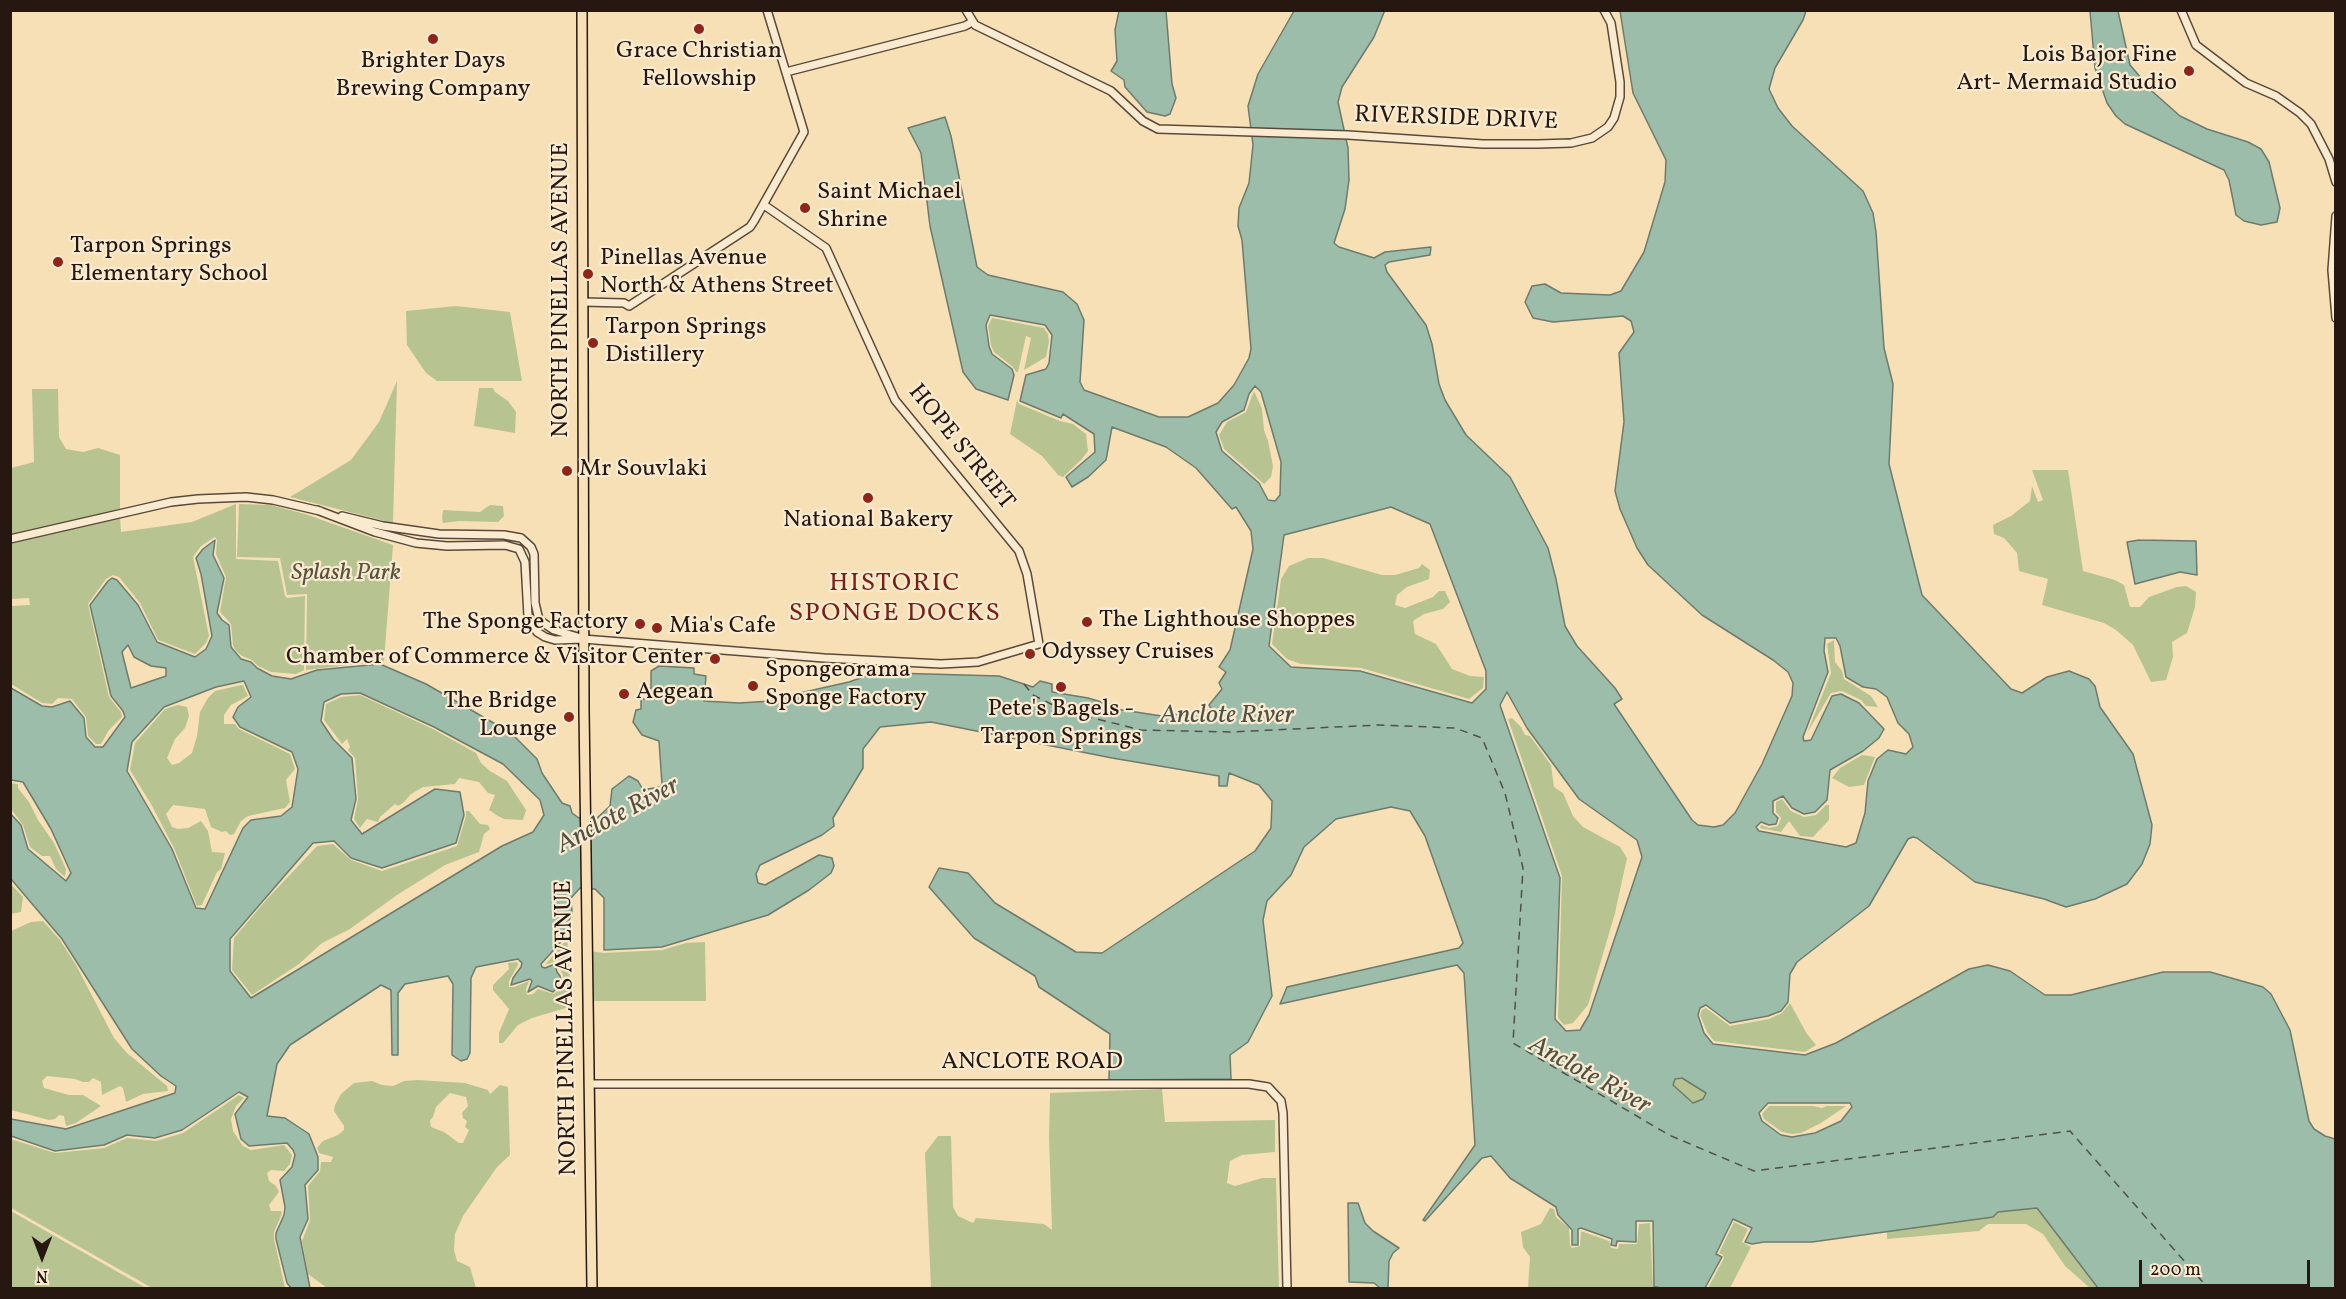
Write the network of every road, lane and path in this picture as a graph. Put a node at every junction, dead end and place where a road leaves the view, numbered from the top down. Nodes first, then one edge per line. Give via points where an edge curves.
1 (582, 10) edge
2 (767, 10) edge
3 (966, 10) edge
4 (1604, 10) edge
5 (2181, 10) edge
6 (972, 22) junction
7 (786, 72) junction
8 (2336, 182) edge
9 (764, 205) junction
10 (2336, 216) edge
11 (583, 302) junction
12 (2336, 318) edge
13 (317, 510) junction
14 (10, 539) edge
15 (583, 639) junction
16 (589, 1084) junction
17 (592, 1288) edge
18 (1287, 1288) edge

1 - 11 main road, NORTH PINELLAS AVENUE
2 - 7 street
3 - 6 street
4 - 6 street, RIVERSIDE DRIVE via 1614,37 1620,97 1614,118 1592,138 1554,144 1158,129 1139,118 1111,91
5 - 8 street via 2196,45 2246,83 2284,102 2312,124
6 - 7 street
7 - 9 street via 804,132
9 - 11 street via 750,227 629,306
9 - 15 street, HOPE STREET via 826,248 895,400 1019,551 1039,644 978,662 941,664
10 - 12 street via 2331,270
11 - 15 main road, NORTH PINELLAS AVENUE
13 - 14 street via 246,497 198,499
13 - 15 street via 402,540 519,549 525,562 528,616 537,632 555,640
13 - 15 street via 402,530 515,535 527,542 534,554 539,620 554,630
15 - 16 main road, NORTH PINELLAS AVENUE
16 - 17 main road, NORTH PINELLAS AVENUE
16 - 18 street, ANCLOTE ROAD via 1268,1087 1281,1101 1283,1113

